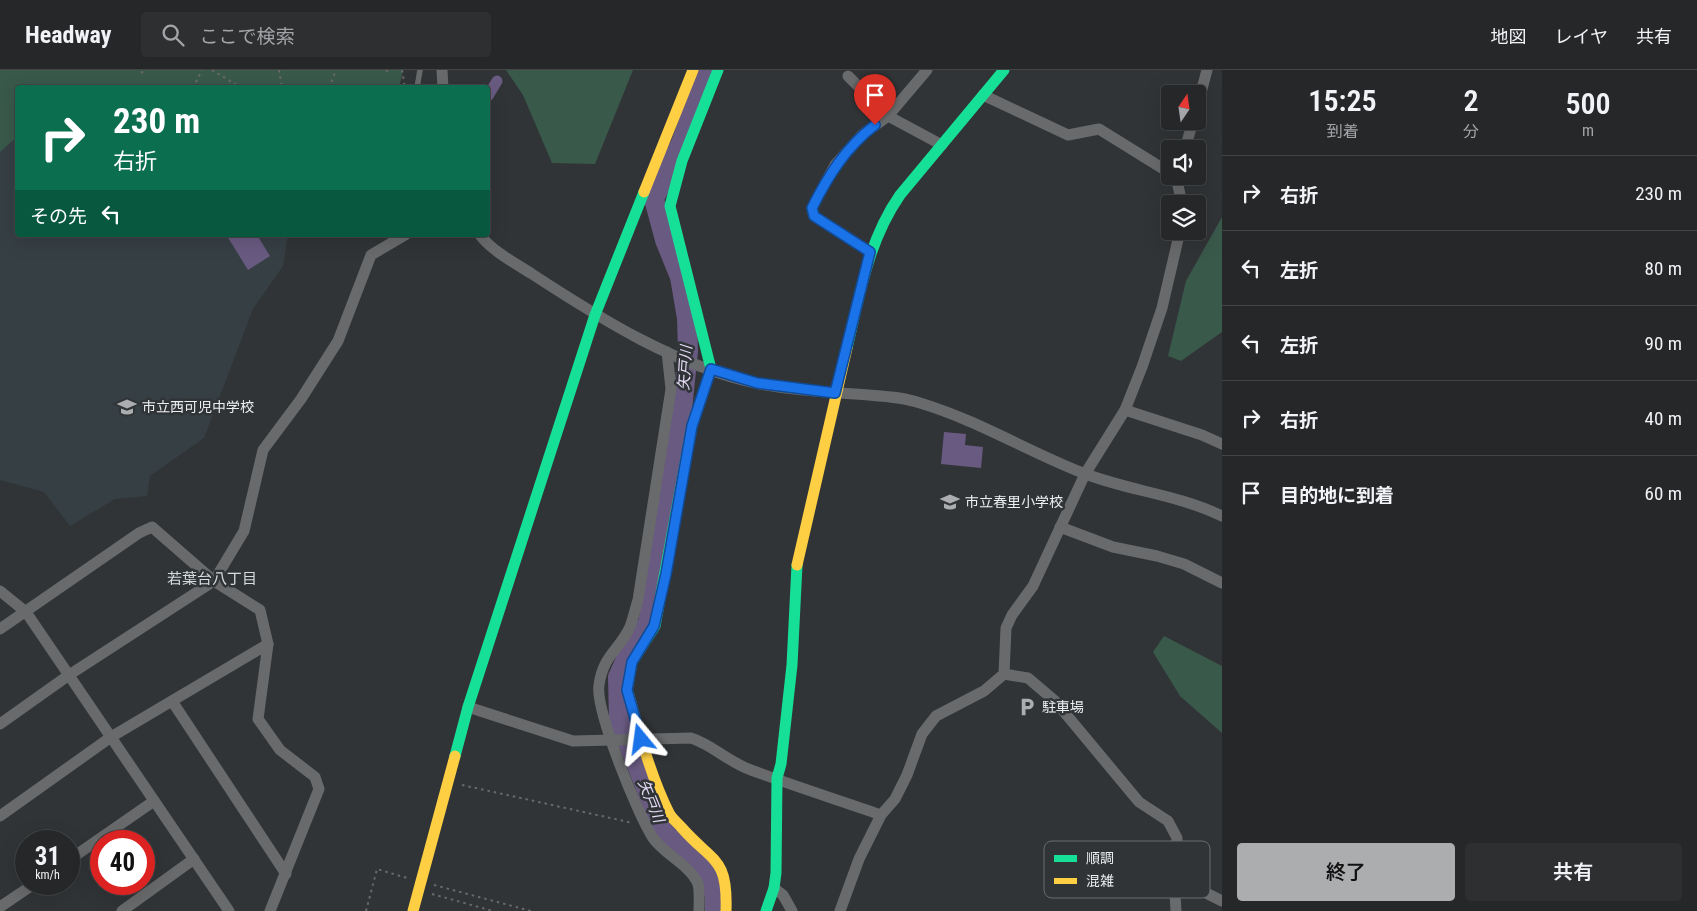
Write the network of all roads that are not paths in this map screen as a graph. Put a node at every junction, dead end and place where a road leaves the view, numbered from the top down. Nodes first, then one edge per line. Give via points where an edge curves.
1 (420, 70) edge
2 (442, 70) edge
3 (693, 70) edge
4 (718, 70) edge
5 (927, 70) edge
6 (1004, 70) edge
7 (1206, 70) edge
8 (848, 76) dead end
9 (418, 85) edge
10 (443, 85) edge
11 (1202, 85) edge
12 (983, 95) junction
13 (888, 116) junction
14 (942, 145) junction
15 (1161, 167) edge
16 (402, 237) edge
17 (482, 237) edge
18 (1178, 240) edge
19 (870, 252) junction
20 (595, 315) junction
21 (667, 352) junction
22 (706, 367) junction
23 (835, 393) junction
24 (1124, 410) junction
25 (1222, 444) edge
26 (1085, 474) junction
27 (1222, 516) edge
28 (1060, 528) junction
29 (1220, 578) edge
30 (214, 581) junction
31 (0, 591) edge
32 (26, 612) junction
33 (0, 630) edge
34 (268, 644) junction
35 (1004, 674) junction
36 (69, 675) junction
37 (172, 701) junction
38 (468, 707) junction
39 (0, 724) edge
40 (111, 737) junction
41 (641, 739) junction
42 (611, 740) junction
43 (777, 778) junction
44 (154, 801) junction
45 (881, 815) junction
46 (0, 816) edge
47 (1177, 841) edge
48 (80, 852) edge
49 (194, 860) junction
50 (286, 874) junction
51 (774, 888) junction
52 (18, 895) edge
53 (1210, 895) edge
54 (1175, 898) edge
55 (1222, 901) edge
56 (0, 907) edge
57 (122, 911) edge
58 (229, 911) edge
59 (270, 911) edge
60 (413, 911) edge
61 (699, 911) edge
62 (726, 911) edge
63 (766, 911) edge
64 (792, 911) edge
65 (840, 911) edge
66 (1176, 911) edge

1 - 9 lane
2 - 10 street
3 - 20 street
4 - 22 street via 682,161 670,206 701,324
5 - 13 street
6 - 12 street
7 - 11 street
8 - 13 street
12 - 14 street
12 - 15 street via 1068,135 1100,129
13 - 14 street
13 - 19 street via 862,135 835,165 812,208 814,216
14 - 19 street via 886,215
16 - 30 street via 371,255 338,341 264,450 244,531
17 - 20 street via 522,268
18 - 24 street via 1162,308
19 - 23 street
20 - 21 street
20 - 38 street
21 - 22 street
21 - 42 street via 672,390 638,600 628,629 604,663 598,687
22 - 23 street via 757,383
22 - 41 street via 654,626 632,662 627,690
23 - 26 street via 920,402
23 - 43 street via 795,575 792,665
24 - 25 street
24 - 26 street
26 - 27 street via 1173,497
26 - 28 street
28 - 29 street via 1113,547 1184,564
28 - 35 street via 1033,586 1006,628
30 - 32 street via 152,527
30 - 34 street via 260,610
30 - 36 street
31 - 32 street
32 - 33 street
32 - 36 street
34 - 37 street
34 - 50 street via 258,719 280,750 315,777 319,789
35 - 45 street via 984,691 936,716 922,734 895,799
35 - 47 street via 1028,678 1055,701 1139,802 1168,821
36 - 39 street
36 - 40 street
37 - 40 street
37 - 50 street
38 - 42 street via 573,740
38 - 60 street
40 - 44 street
40 - 46 street
41 - 42 street
41 - 43 street via 691,738 708,743 728,760
41 - 62 street via 670,815 718,861 727,887
42 - 61 street via 642,819 654,840 688,871 698,885
43 - 45 street
43 - 51 street
44 - 48 street
44 - 49 street
45 - 65 street via 859,859
49 - 57 street
49 - 58 street
50 - 59 street
51 - 63 street
51 - 64 street via 783,895
52 - 56 street
53 - 55 street
54 - 66 street

